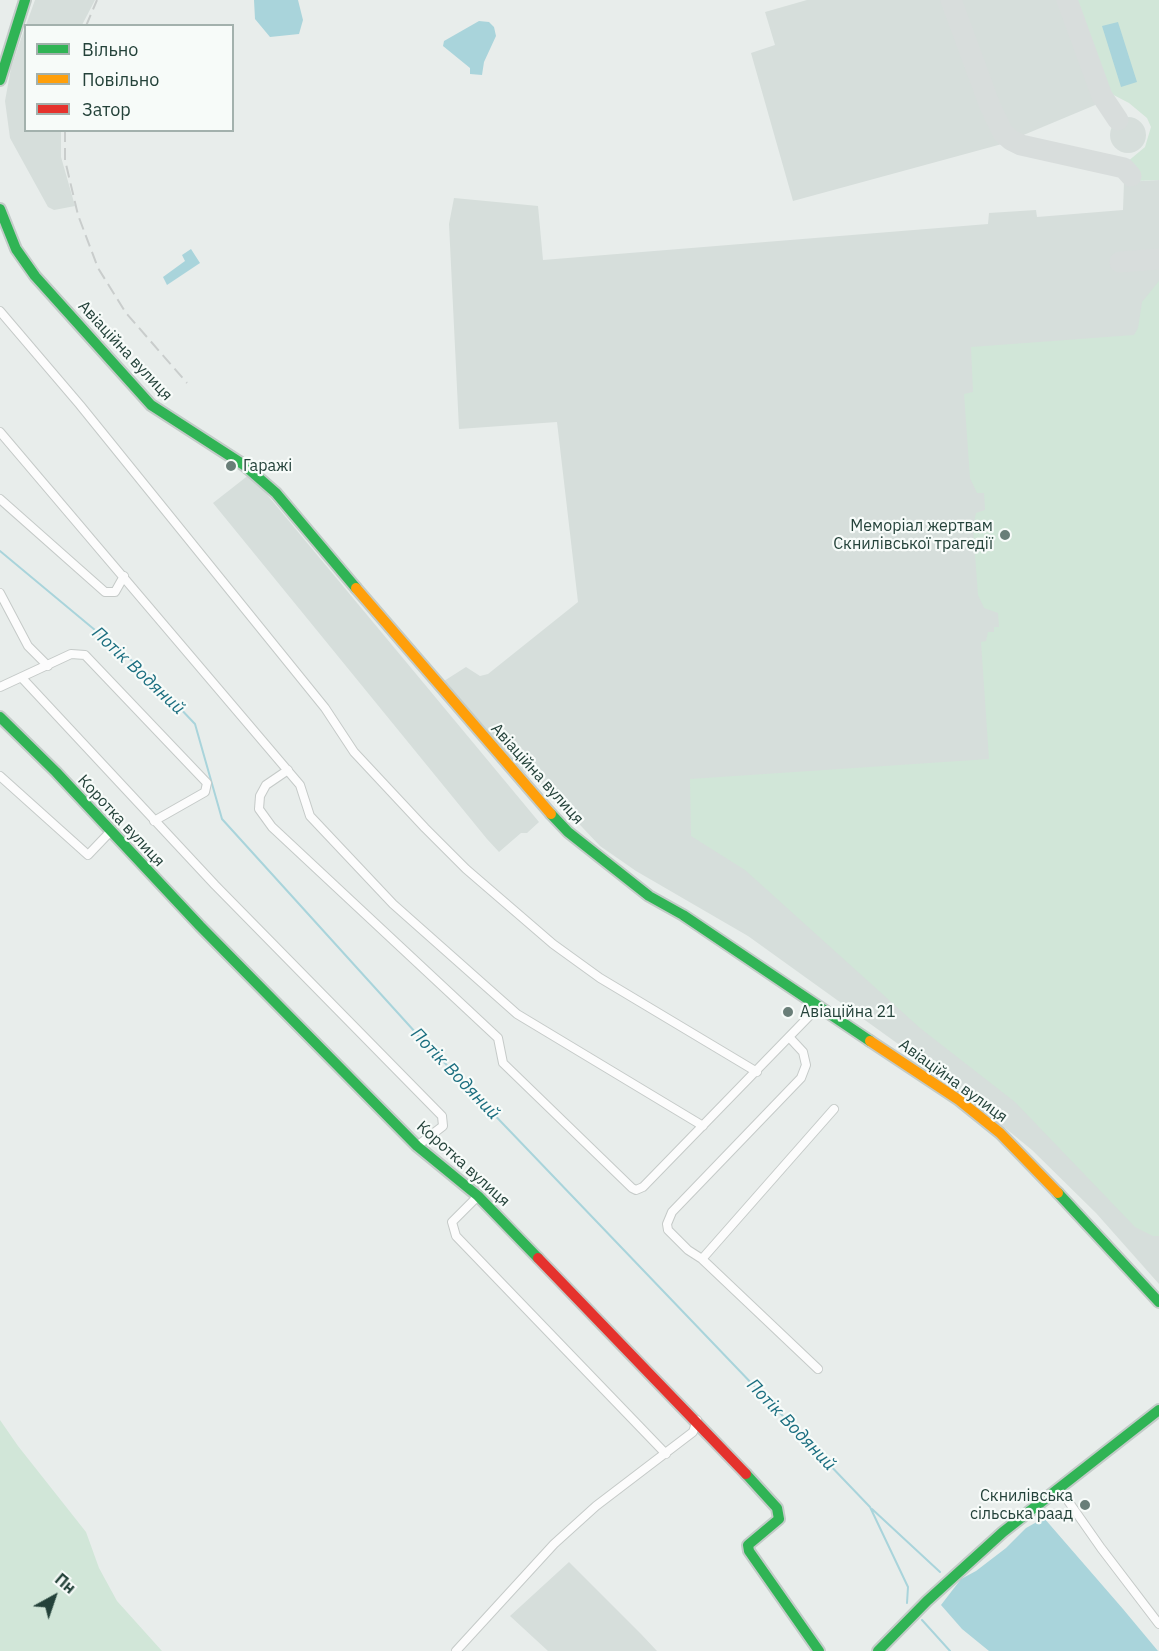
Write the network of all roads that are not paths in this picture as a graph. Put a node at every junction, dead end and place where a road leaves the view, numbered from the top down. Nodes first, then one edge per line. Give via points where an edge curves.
1 (25, 0) edge
2 (0, 80) edge
3 (0, 215) edge
4 (0, 311) edge
5 (0, 432) edge
6 (0, 499) edge
7 (124, 576) junction
8 (0, 593) edge
9 (48, 666) junction
10 (22, 678) junction
11 (0, 687) edge
12 (0, 717) edge
13 (288, 770) junction
14 (0, 776) edge
15 (154, 821) junction
16 (110, 832) junction
17 (819, 1006) junction
18 (790, 1038) junction
19 (757, 1072) junction
20 (834, 1109) dead end
21 (703, 1126) junction
22 (417, 1146) junction
23 (478, 1196) junction
24 (702, 1259) junction
25 (1159, 1302) edge
26 (818, 1369) dead end
27 (1159, 1410) edge
28 (697, 1420) junction
29 (666, 1454) junction
30 (1059, 1488) junction
31 (1159, 1624) edge
32 (456, 1651) edge
33 (819, 1651) edge
34 (878, 1651) edge

1 - 2 street
3 - 17 street, Авіаційна вулиця via 16,249 35,276 151,405 244,465 276,493 527,789 568,832 640,890
4 - 19 street via 325,708 354,752 425,828 509,908 563,951 600,978
5 - 7 street
6 - 7 street via 105,592 115,592
7 - 13 street
8 - 9 street via 28,646
9 - 10 street
9 - 15 street via 76,653 85,655 205,781 205,792
10 - 11 street
10 - 15 street
12 - 16 street, Коротка вулиця
13 - 21 street via 304,790 310,816 319,827 393,904 517,1014
13 - 21 street via 266,785 260,796 259,809 272,827 498,1038 503,1063 632,1188 643,1187
14 - 16 street via 88,855
15 - 22 street via 442,1116 442,1126
16 - 22 street, Коротка вулиця
17 - 18 street
17 - 25 street, Авіаційна вулиця via 959,1100 1000,1133
18 - 19 street
18 - 24 street via 803,1052 806,1065 801,1078 668,1217 668,1230
19 - 21 street
20 - 24 street
22 - 23 street, Коротка вулиця
23 - 28 street, Коротка вулиця
23 - 29 street via 452,1222 456,1236
24 - 26 street
27 - 30 street
28 - 29 street via 693,1432
28 - 33 street, Коротка вулиця via 777,1508 779,1519 748,1545 749,1551
29 - 32 street via 596,1506 554,1545
30 - 31 street
30 - 34 street via 1003,1532

